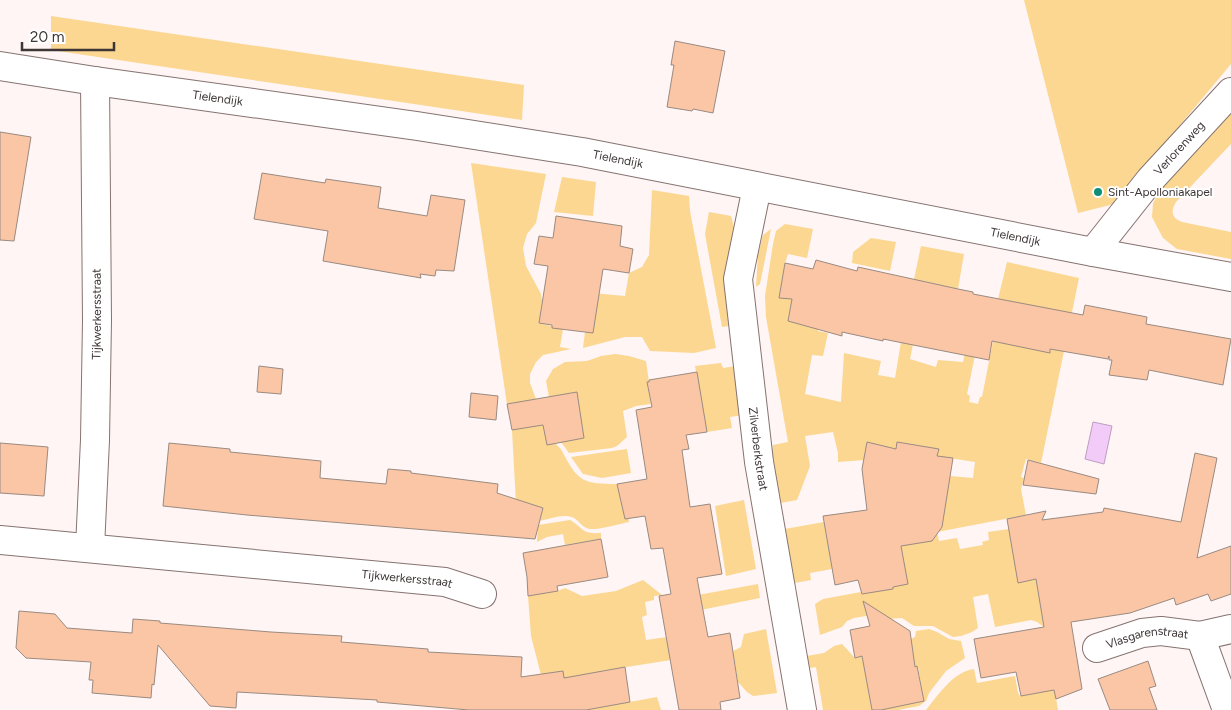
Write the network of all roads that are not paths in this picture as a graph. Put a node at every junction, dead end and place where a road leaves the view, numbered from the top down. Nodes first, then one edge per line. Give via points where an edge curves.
1 (0, 66) edge
2 (96, 81) junction
3 (1231, 92) edge
4 (757, 187) junction
5 (1093, 252) junction
6 (1231, 277) edge
7 (0, 540) edge
8 (90, 548) junction
9 (482, 594) dead end
10 (1231, 629) edge
11 (1200, 636) junction
12 (1096, 648) dead end
13 (802, 710) edge
14 (1228, 710) edge

1 - 2 street, Tielendijk
2 - 4 street, Tielendijk via 562,149
2 - 8 street, Tijkwerkersstraat via 97,320
3 - 5 street, Verlorenweg via 1150,180
4 - 5 street, Tielendijk
4 - 13 street, Zilverberkstraat via 738,278 759,462
5 - 6 street, Tielendijk
7 - 8 street, Tijkwerkersstraat
8 - 9 street, Tijkwerkersstraat via 446,582
10 - 11 street, Vlasgarenstraat
11 - 12 street, Vlasgarenstraat via 1142,633
11 - 14 street, Vlasgarenstraat

